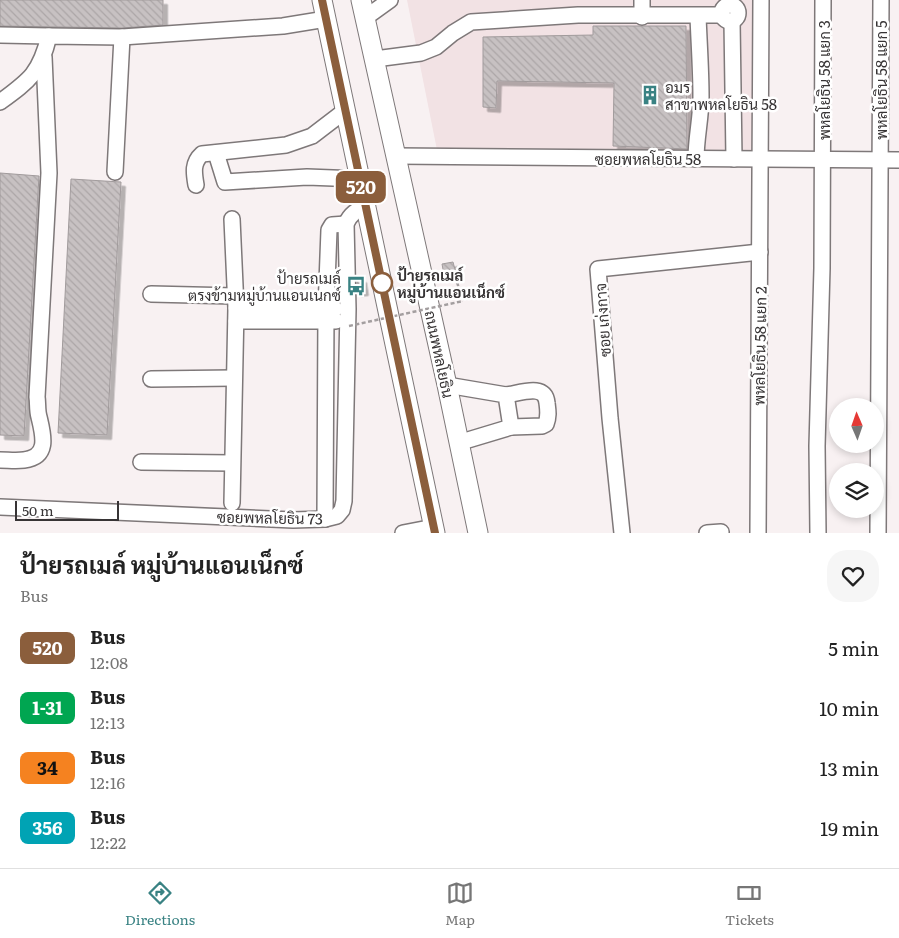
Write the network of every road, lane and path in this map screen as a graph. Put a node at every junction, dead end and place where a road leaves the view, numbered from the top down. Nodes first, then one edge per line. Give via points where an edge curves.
1 (322, 0) edge
2 (390, 0) edge
3 (642, 0) edge
4 (761, 0) edge
5 (823, 0) edge
6 (881, 0) edge
7 (363, 9) edge
8 (642, 16) junction
9 (698, 16) junction
10 (326, 19) junction
11 (0, 35) edge
12 (49, 36) junction
13 (122, 38) junction
14 (44, 57) junction
15 (375, 59) junction
16 (0, 102) edge
17 (346, 110) junction
18 (216, 153) junction
19 (396, 156) junction
20 (696, 159) junction
21 (734, 159) junction
22 (761, 159) junction
23 (822, 159) junction
24 (880, 160) junction
25 (899, 160) edge
26 (115, 172) dead end
27 (360, 180) junction
28 (196, 185) dead end
29 (366, 206) junction
30 (232, 219) dead end
31 (346, 224) junction
32 (760, 252) junction
33 (424, 281) junction
34 (150, 294) dead end
35 (236, 308) junction
36 (326, 315) junction
37 (348, 319) junction
38 (234, 378) junction
39 (151, 379) dead end
40 (447, 385) junction
41 (506, 395) junction
42 (511, 427) junction
43 (458, 443) junction
44 (0, 460) edge
45 (141, 462) dead end
46 (232, 463) junction
47 (232, 503) dead end
48 (0, 507) edge
49 (325, 519) junction
50 (434, 530) edge
51 (404, 533) edge
52 (478, 533) edge
53 (622, 533) edge
54 (758, 533) edge
55 (818, 533) edge
56 (878, 533) edge

1 - 10 main road
2 - 7 street
3 - 8 street
4 - 22 street, พหลโยธิน 58 แยก 2
5 - 23 street, พหลโยธิน 58 แยก 3
6 - 24 street, พหลโยธิน 58 แยก 5
7 - 15 main road, ถนนพหลโยธิน
8 - 9 street
8 - 15 street via 578,15 471,22 421,53
9 - 20 street via 701,98
9 - 21 street via 727,18
10 - 13 street via 283,26
10 - 17 main road
11 - 12 street
12 - 13 street
12 - 14 street
13 - 26 street
14 - 16 street via 35,73
14 - 44 street via 50,173 37,397 43,448 26,460
15 - 19 main road, ถนนพหลโยธิน
17 - 18 street via 312,136 286,145
17 - 27 main road
18 - 27 street via 225,182 307,177
18 - 28 street via 196,158
19 - 20 street, ซอยพหลโยธิน 58
19 - 33 main road, ถนนพหลโยธิน
20 - 21 street, ซอยพหลโยธิน 58
21 - 22 street, ซอยพหลโยธิน 58
22 - 23 street, ซอยพหลโยธิน 58
22 - 32 street, พหลโยธิน 58 แยก 2
23 - 24 street, ซอยพหลโยธิน 58
23 - 55 street, พหลโยธิน 58 แยก 3
24 - 25 street, ซอยพหลโยธิน 58
24 - 56 street, พหลโยธิน 58 แยก 5
27 - 29 main road
29 - 31 street via 348,217
29 - 50 main road
30 - 35 street
31 - 36 street via 332,226 329,230
31 - 37 street, ซอยพหลโยธิน 73
32 - 53 street, ซอย เก่งกาจ via 598,269
32 - 54 street, พหลโยธิน 58 แยก 2
33 - 37 path, bridge via 456,279 463,301
33 - 40 main road, ถนนพหลโยธิน
34 - 35 street
35 - 36 street
35 - 38 street
36 - 37 street
36 - 49 street
37 - 49 street, ซอยพหลโยธิน 73 via 344,501 337,516
38 - 39 street
38 - 46 street
40 - 41 street
40 - 43 main road, ถนนพหลโยธิน
41 - 42 street
41 - 42 street via 538,390 546,397 546,424
42 - 43 street
43 - 52 main road, ถนนพหลโยธิน
45 - 46 street
46 - 47 street
48 - 49 street, ซอยพหลโยธิน 73
50 - 51 street

